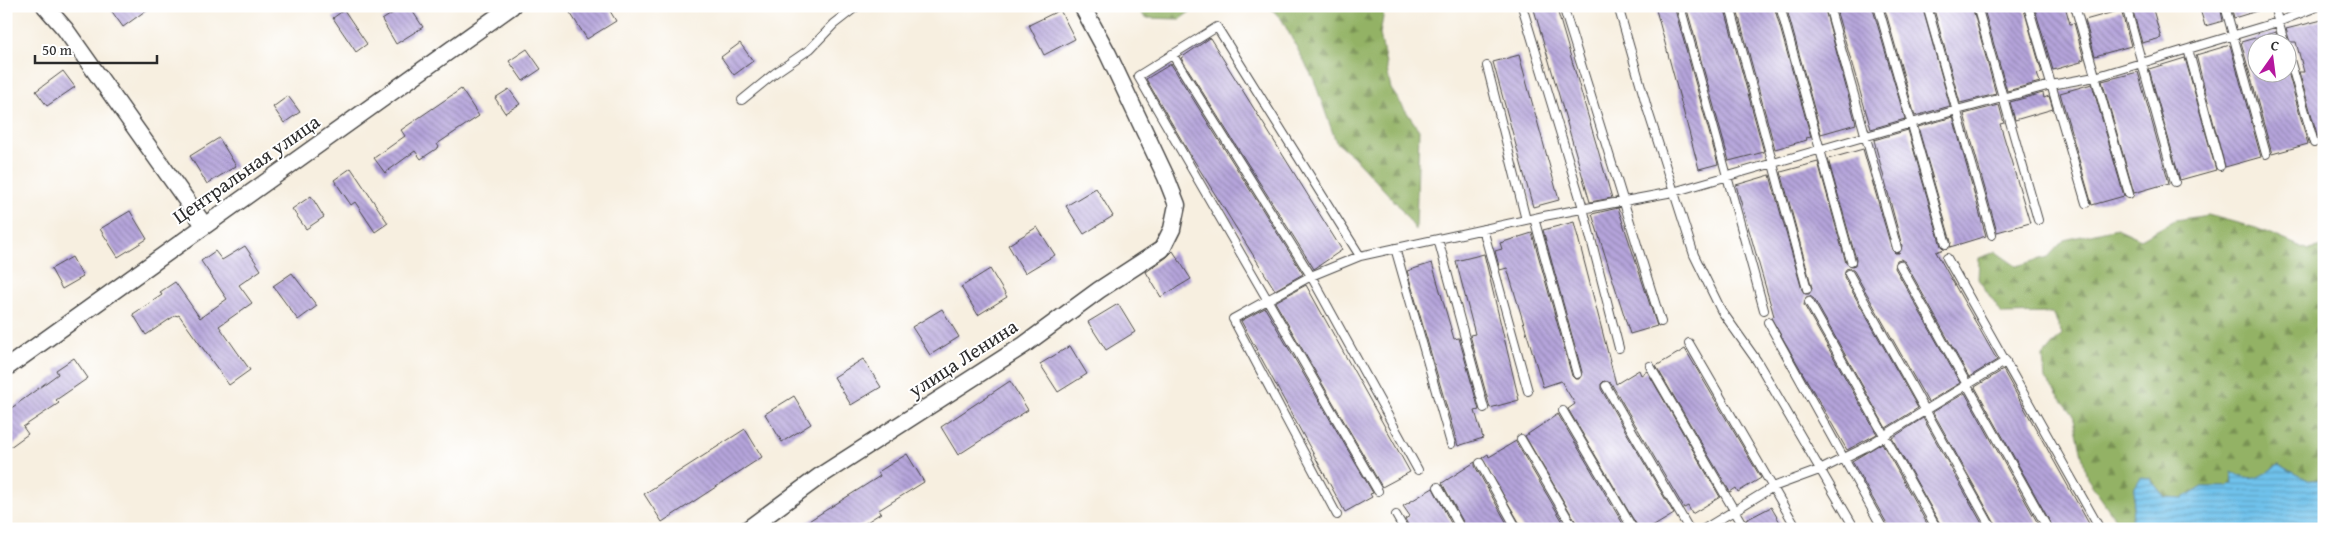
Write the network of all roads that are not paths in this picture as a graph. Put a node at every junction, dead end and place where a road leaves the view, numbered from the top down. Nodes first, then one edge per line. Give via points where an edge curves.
1 (45, 6) edge
2 (512, 6) edge
3 (857, 6) edge
4 (1082, 6) edge
5 (1522, 6) edge
6 (1563, 6) edge
7 (1618, 6) edge
8 (1680, 6) edge
9 (1730, 6) edge
10 (1780, 6) edge
11 (1829, 6) edge
12 (1878, 6) edge
13 (1927, 6) edge
14 (1977, 6) edge
15 (2028, 6) edge
16 (2075, 6) edge
17 (2126, 6) edge
18 (2225, 6) edge
19 (2274, 6) edge
20 (2319, 6) edge
21 (2278, 22) junction
22 (2281, 32) edge
23 (2234, 36) junction
24 (2188, 49) junction
25 (1172, 54) junction
26 (2141, 63) junction
27 (1487, 66) dead end
28 (2095, 77) junction
29 (2296, 82) edge
30 (2051, 85) junction
31 (2004, 97) junction
32 (742, 100) dead end
33 (1956, 110) junction
34 (1912, 123) junction
35 (1866, 136) junction
36 (2314, 143) dead end
37 (1820, 150) junction
38 (2266, 154) dead end
39 (1773, 163) junction
40 (2220, 166) dead end
41 (1727, 176) junction
42 (2175, 182) dead end
43 (1673, 192) junction
44 (2129, 194) dead end
45 (1622, 200) junction
46 (2086, 203) dead end
47 (1583, 208) junction
48 (1530, 219) junction
49 (2038, 220) dead end
50 (204, 225) junction
51 (1483, 229) junction
52 (1992, 235) dead end
53 (1438, 239) junction
54 (1946, 244) dead end
55 (1395, 248) junction
56 (1897, 248) dead end
57 (1360, 256) junction
58 (1947, 258) dead end
59 (1851, 261) dead end
60 (1900, 265) dead end
61 (1848, 274) dead end
62 (1311, 276) junction
63 (1807, 289) dead end
64 (1267, 299) junction
65 (1809, 302) dead end
66 (1764, 310) dead end
67 (1661, 322) dead end
68 (1768, 322) dead end
69 (1689, 343) dead end
70 (1618, 348) dead end
71 (2006, 361) junction
72 (1650, 366) dead end
73 (6, 368) edge
74 (1577, 374) dead end
75 (1968, 385) junction
76 (1606, 386) dead end
77 (1528, 391) dead end
78 (1484, 408) dead end
79 (1925, 409) junction
80 (1563, 411) dead end
81 (1884, 436) junction
82 (1521, 439) dead end
83 (1451, 444) dead end
84 (1843, 460) junction
85 (1480, 463) dead end
86 (1822, 469) junction
87 (1418, 470) dead end
88 (1438, 487) dead end
89 (1773, 487) junction
90 (1378, 491) dead end
91 (1735, 510) junction
92 (1396, 515) dead end
93 (1338, 516) dead end
94 (748, 529) edge
95 (1404, 529) edge
96 (1462, 529) edge
97 (1517, 529) edge
98 (1574, 529) edge
99 (1633, 529) edge
100 (1689, 529) edge
101 (1704, 529) edge
102 (1745, 529) edge
103 (1797, 529) edge
104 (1855, 529) edge
105 (1883, 529) edge
106 (1937, 529) edge
107 (1992, 529) edge
108 (2048, 529) edge
109 (2100, 529) edge

1 - 50 street via 65,29
2 - 50 street, Центральная улица
3 - 32 lane via 810,49
4 - 94 street, улица Ленина via 1177,204 1172,229 1162,250 1099,290 1024,345 820,476
5 - 47 lane
6 - 45 lane
7 - 43 lane
8 - 41 lane
9 - 39 lane
10 - 37 lane
11 - 35 lane
12 - 34 lane
13 - 33 lane
14 - 31 lane
15 - 30 lane
16 - 28 lane
17 - 26 lane
18 - 23 lane
19 - 21 lane
20 - 21 lane
21 - 22 lane
21 - 23 lane
23 - 24 lane
23 - 38 lane
24 - 26 lane
24 - 40 lane
25 - 57 lane via 1217,28
25 - 62 lane
25 - 64 lane via 1138,76
26 - 28 lane
26 - 42 lane
27 - 48 lane
28 - 30 lane
28 - 44 lane
29 - 36 lane
30 - 31 lane
30 - 46 lane
31 - 33 lane
31 - 49 lane
33 - 34 lane
33 - 52 lane
34 - 35 lane
34 - 54 lane
35 - 37 lane
35 - 56 lane
37 - 39 lane
37 - 59 lane
39 - 41 lane
39 - 63 lane
41 - 43 lane
41 - 66 lane
43 - 45 lane
43 - 86 lane via 1694,255 1722,310 1757,360
45 - 47 lane
45 - 67 lane
47 - 48 lane
47 - 70 lane
48 - 51 lane
48 - 74 lane
50 - 73 street, Центральная улица
51 - 53 lane
51 - 77 lane
53 - 55 lane
53 - 78 lane
55 - 57 lane
55 - 83 lane
57 - 62 lane
58 - 71 lane
60 - 75 lane
61 - 79 lane
62 - 64 lane
62 - 87 lane
64 - 90 lane
64 - 93 lane via 1233,319
65 - 81 lane
68 - 84 lane
69 - 89 lane
71 - 75 lane
71 - 109 lane
72 - 91 lane
75 - 79 lane
75 - 108 lane
76 - 100 lane
79 - 81 lane
79 - 107 lane
80 - 99 lane
81 - 84 lane
81 - 106 lane
82 - 98 lane
84 - 86 lane
84 - 105 lane
85 - 97 lane
86 - 89 lane
86 - 104 lane
88 - 96 lane
89 - 91 lane
89 - 103 lane
91 - 101 lane
91 - 102 lane
92 - 95 lane

